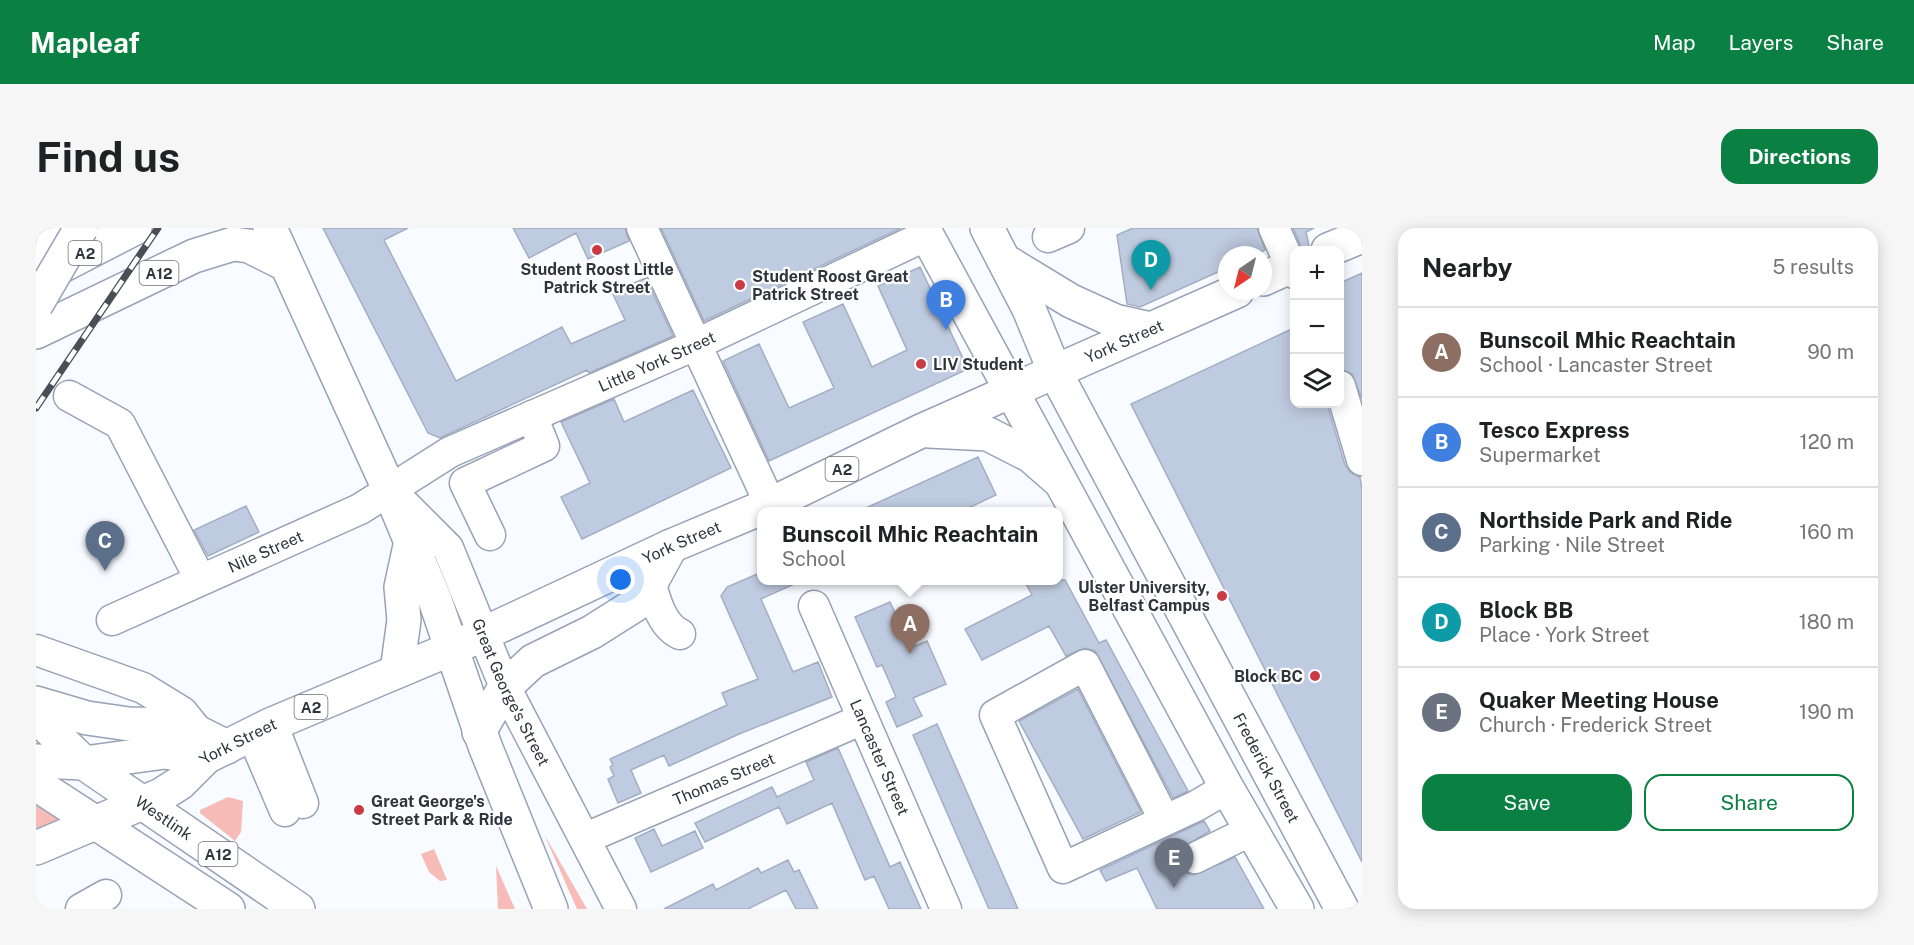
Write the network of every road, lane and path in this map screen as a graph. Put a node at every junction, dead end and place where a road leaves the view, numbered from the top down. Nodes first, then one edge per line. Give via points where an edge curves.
1 (46, 228) edge
2 (81, 228) edge
3 (135, 228) edge
4 (270, 228) edge
5 (642, 228) edge
6 (987, 228) edge
7 (1274, 228) edge
8 (925, 232) edge
9 (1362, 236) edge
10 (1338, 246) edge
11 (36, 248) edge
12 (1005, 261) junction
13 (285, 264) junction
14 (1286, 271) edge
15 (36, 279) edge
16 (1218, 299) edge
17 (36, 305) edge
18 (1151, 329) junction
19 (36, 332) edge
20 (695, 344) junction
21 (1055, 372) junction
22 (1344, 386) edge
23 (1362, 388) edge
24 (1013, 392) junction
25 (69, 396) dead end
26 (1344, 399) edge
27 (532, 416) junction
28 (921, 431) junction
29 (450, 452) junction
30 (1362, 460) edge
31 (465, 483) junction
32 (1064, 485) junction
33 (389, 489) junction
34 (770, 504) junction
35 (764, 507) edge
36 (757, 511) edge
37 (490, 535) dead end
38 (411, 541) junction
39 (656, 564) junction
40 (200, 579) junction
41 (814, 606) dead end
42 (125, 613) dead end
43 (483, 634) junction
44 (681, 639) dead end
45 (453, 648) junction
46 (36, 650) edge
47 (397, 671) junction
48 (505, 687) junction
49 (36, 703) edge
50 (36, 716) edge
51 (863, 719) junction
52 (479, 732) junction
53 (231, 739) junction
54 (36, 761) edge
55 (84, 763) junction
56 (36, 784) edge
57 (1227, 788) junction
58 (142, 803) junction
59 (294, 807) dead end
60 (1164, 819) junction
61 (97, 822) junction
62 (1252, 830) junction
63 (586, 838) junction
64 (36, 848) edge
65 (1195, 858) dead end
66 (228, 909) edge
67 (298, 909) edge
68 (551, 909) edge
69 (621, 909) edge
70 (946, 909) edge
71 (1296, 909) edge
72 (1342, 909) edge

1 - 11 main road
2 - 17 main road, bridge
3 - 15 main road, A2
4 - 13 main road, Great George's Street
5 - 20 street
6 - 12 main road, Frederick Street
7 - 14 street
8 - 20 street, Little York Street
8 - 24 main road
9 - 10 main road
12 - 18 main road via 1071,301 1115,321
12 - 21 main road, Frederick Street
13 - 19 main road, A12 via 249,246 233,244 195,256
13 - 33 main road, Great George's Street
16 - 18 main road, York Street / A2
18 - 21 main road, York Street / A2
20 - 27 street, Little York Street
20 - 34 street
21 - 24 main road, York Street / A2
21 - 72 main road, Frederick Street
22 - 23 street
24 - 28 main road, York Street / A2
24 - 32 main road
25 - 40 street via 120,424
26 - 30 street
27 - 29 street, Little York Street
27 - 31 street via 544,446
28 - 32 main road via 988,434 1031,456
28 - 34 main road, York Street / A2
29 - 31 street
29 - 33 street, Little York Street
31 - 37 street
32 - 57 main road
33 - 38 main road, Great George's Street
33 - 40 street, Nile Street via 360,509 275,532
33 - 43 street, Great George's Street via 448,548
34 - 35 main road, York Street / A2
36 - 39 main road, York Street / A2
38 - 45 main road, Great George's Street
38 - 47 main road via 401,587 404,620
39 - 43 main road, York Street / A2
39 - 44 street via 683,626
39 - 48 main road via 641,601 592,632 533,661
40 - 42 street, Nile Street
41 - 51 street, Lancaster Street
43 - 45 main road, York Street / A2
43 - 48 street, Great George's Street
45 - 47 main road, York Street / A2
45 - 52 main road
46 - 53 street via 143,688
47 - 53 main road, York Street / A2
48 - 52 main road
48 - 63 street, Great George's Street
49 - 53 main road via 87,718 183,725
50 - 55 main road, Westlink / A12
51 - 63 street, Thomas Street
51 - 70 street, Lancaster Street
52 - 68 main road
53 - 55 main road
53 - 58 main road, York Street / A2 via 180,783
53 - 59 street
54 - 55 main road
55 - 58 main road, Westlink / A12
56 - 61 main road
57 - 60 street
57 - 62 main road
58 - 61 main road, York Street / A2
58 - 67 main road, Westlink / A12
60 - 60 street via 1063,868 995,715 1085,665
61 - 64 main road, York Street / A2
61 - 66 main road, A12
62 - 65 street
62 - 71 main road
63 - 69 street, Great George's Street

